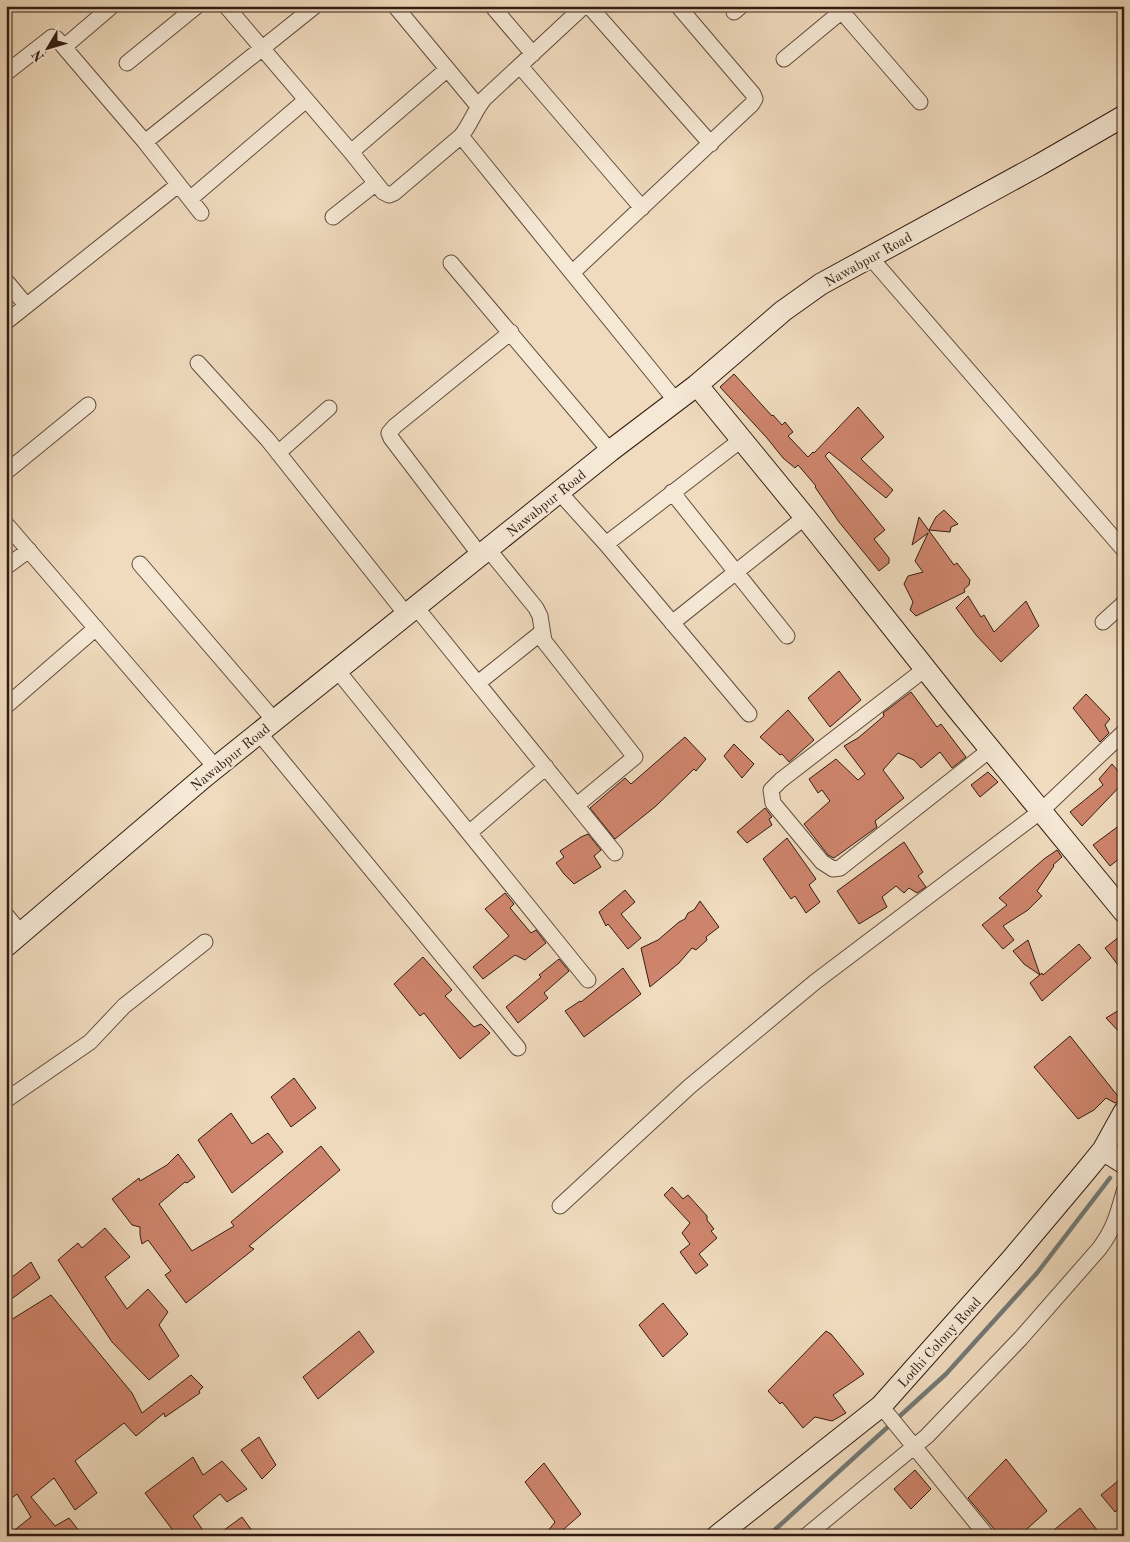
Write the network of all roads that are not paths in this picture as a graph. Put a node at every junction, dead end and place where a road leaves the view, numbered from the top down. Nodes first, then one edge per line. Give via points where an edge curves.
1 (112, 6) edge
2 (198, 6) edge
3 (226, 6) edge
4 (315, 6) edge
5 (395, 6) edge
6 (492, 6) edge
7 (584, 6) edge
8 (589, 6) edge
9 (678, 6) edge
10 (842, 8) edge
11 (64, 47) junction
12 (262, 49) junction
13 (533, 54) junction
14 (784, 60) dead end
15 (126, 63) dead end
16 (520, 66) junction
17 (444, 72) dead end
18 (6, 73) edge
19 (306, 100) junction
20 (920, 102) dead end
21 (478, 106) junction
22 (1124, 116) edge
23 (461, 136) junction
24 (144, 142) junction
25 (711, 144) junction
26 (351, 152) junction
27 (376, 183) junction
28 (178, 185) junction
29 (190, 199) junction
30 (642, 208) junction
31 (201, 212) dead end
32 (333, 217) dead end
33 (870, 257) junction
34 (451, 263) dead end
35 (573, 272) junction
36 (6, 281) edge
37 (26, 306) junction
38 (6, 322) edge
39 (511, 332) junction
40 (198, 363) dead end
41 (698, 385) junction
42 (676, 401) junction
43 (88, 405) dead end
44 (329, 408) dead end
45 (741, 440) junction
46 (610, 451) junction
47 (278, 453) junction
48 (6, 472) edge
49 (672, 492) junction
50 (560, 493) junction
51 (805, 517) junction
52 (6, 524) edge
53 (606, 544) junction
54 (29, 550) junction
55 (1124, 550) edge
56 (484, 552) junction
57 (140, 564) dead end
58 (6, 567) edge
59 (736, 572) junction
60 (1124, 603) edge
61 (411, 610) junction
62 (1103, 622) dead end
63 (672, 623) junction
64 (96, 628) junction
65 (542, 632) junction
66 (787, 636) dead end
67 (925, 669) junction
68 (337, 670) junction
69 (478, 683) junction
70 (6, 706) edge
71 (749, 714) dead end
72 (267, 726) junction
73 (1124, 732) edge
74 (990, 749) junction
75 (546, 767) junction
76 (216, 768) junction
77 (577, 805) junction
78 (1041, 812) junction
79 (469, 833) junction
80 (615, 853) dead end
81 (1124, 912) edge
82 (6, 915) edge
83 (14, 940) edge
84 (205, 942) dead end
85 (588, 980) dead end
86 (518, 1048) dead end
87 (6, 1100) edge
88 (1121, 1123) edge
89 (1103, 1150) junction
90 (1124, 1163) edge
91 (1124, 1192) edge
92 (560, 1206) dead end
93 (885, 1409) junction
94 (914, 1448) junction
95 (717, 1536) edge
96 (806, 1536) edge
97 (986, 1536) edge

1 - 11 street
2 - 15 street
3 - 12 street
4 - 12 street
5 - 21 street
6 - 13 street
7 - 13 street
8 - 25 street
9 - 25 street via 755,99
10 - 14 street
10 - 20 street
11 - 18 street via 52,37
11 - 24 street
12 - 19 street
12 - 24 street
13 - 16 street
16 - 21 street
16 - 30 street
17 - 26 street
19 - 26 street
19 - 29 street
21 - 23 street
22 - 33 street, Nawabpur Road
23 - 27 street via 394,193 383,192
23 - 35 street
24 - 28 street
25 - 30 street
26 - 27 street
27 - 32 street
28 - 29 street
28 - 37 street
29 - 31 street
30 - 35 street
33 - 41 street, Nawabpur Road via 820,284 783,311
33 - 55 street
34 - 39 street
35 - 42 street
36 - 37 street
37 - 38 street
39 - 46 street
39 - 56 street via 389,433
40 - 47 street
41 - 42 street, Nawabpur Road
41 - 45 street
42 - 46 street, Nawabpur Road
43 - 48 street
44 - 47 street
45 - 49 street
45 - 51 street
46 - 50 street, Nawabpur Road
47 - 61 street
49 - 53 street
49 - 59 street
50 - 53 street
50 - 56 street, Nawabpur Road
51 - 59 street
51 - 67 street
52 - 54 street
53 - 63 street
54 - 58 street
54 - 64 street
56 - 61 street, Nawabpur Road
56 - 65 street via 536,608
57 - 72 street
59 - 63 street
59 - 66 street
60 - 62 street
61 - 68 street, Nawabpur Road
61 - 69 street
63 - 71 street
64 - 70 street
64 - 76 street
65 - 69 street
65 - 77 street via 544,641 635,757
67 - 74 street
67 - 74 street via 775,785 771,790 773,803 822,862 833,869 840,868
68 - 72 street, Nawabpur Road
68 - 79 street
69 - 75 street
72 - 76 street, Nawabpur Road
72 - 86 street
73 - 78 street
74 - 78 street
75 - 77 street
75 - 79 street
76 - 83 street, Nawabpur Road
77 - 80 street
78 - 81 street
78 - 92 street via 808,988 689,1087
79 - 85 street
82 - 83 street
84 - 87 street via 124,1006 90,1042
88 - 89 street, Lodhi Colony Road
89 - 90 street
89 - 93 street, Lodhi Colony Road
91 - 94 street via 1116,1222 1099,1250 1021,1338
93 - 94 street
93 - 95 street, Lodhi Colony Road
94 - 96 street
94 - 97 street

